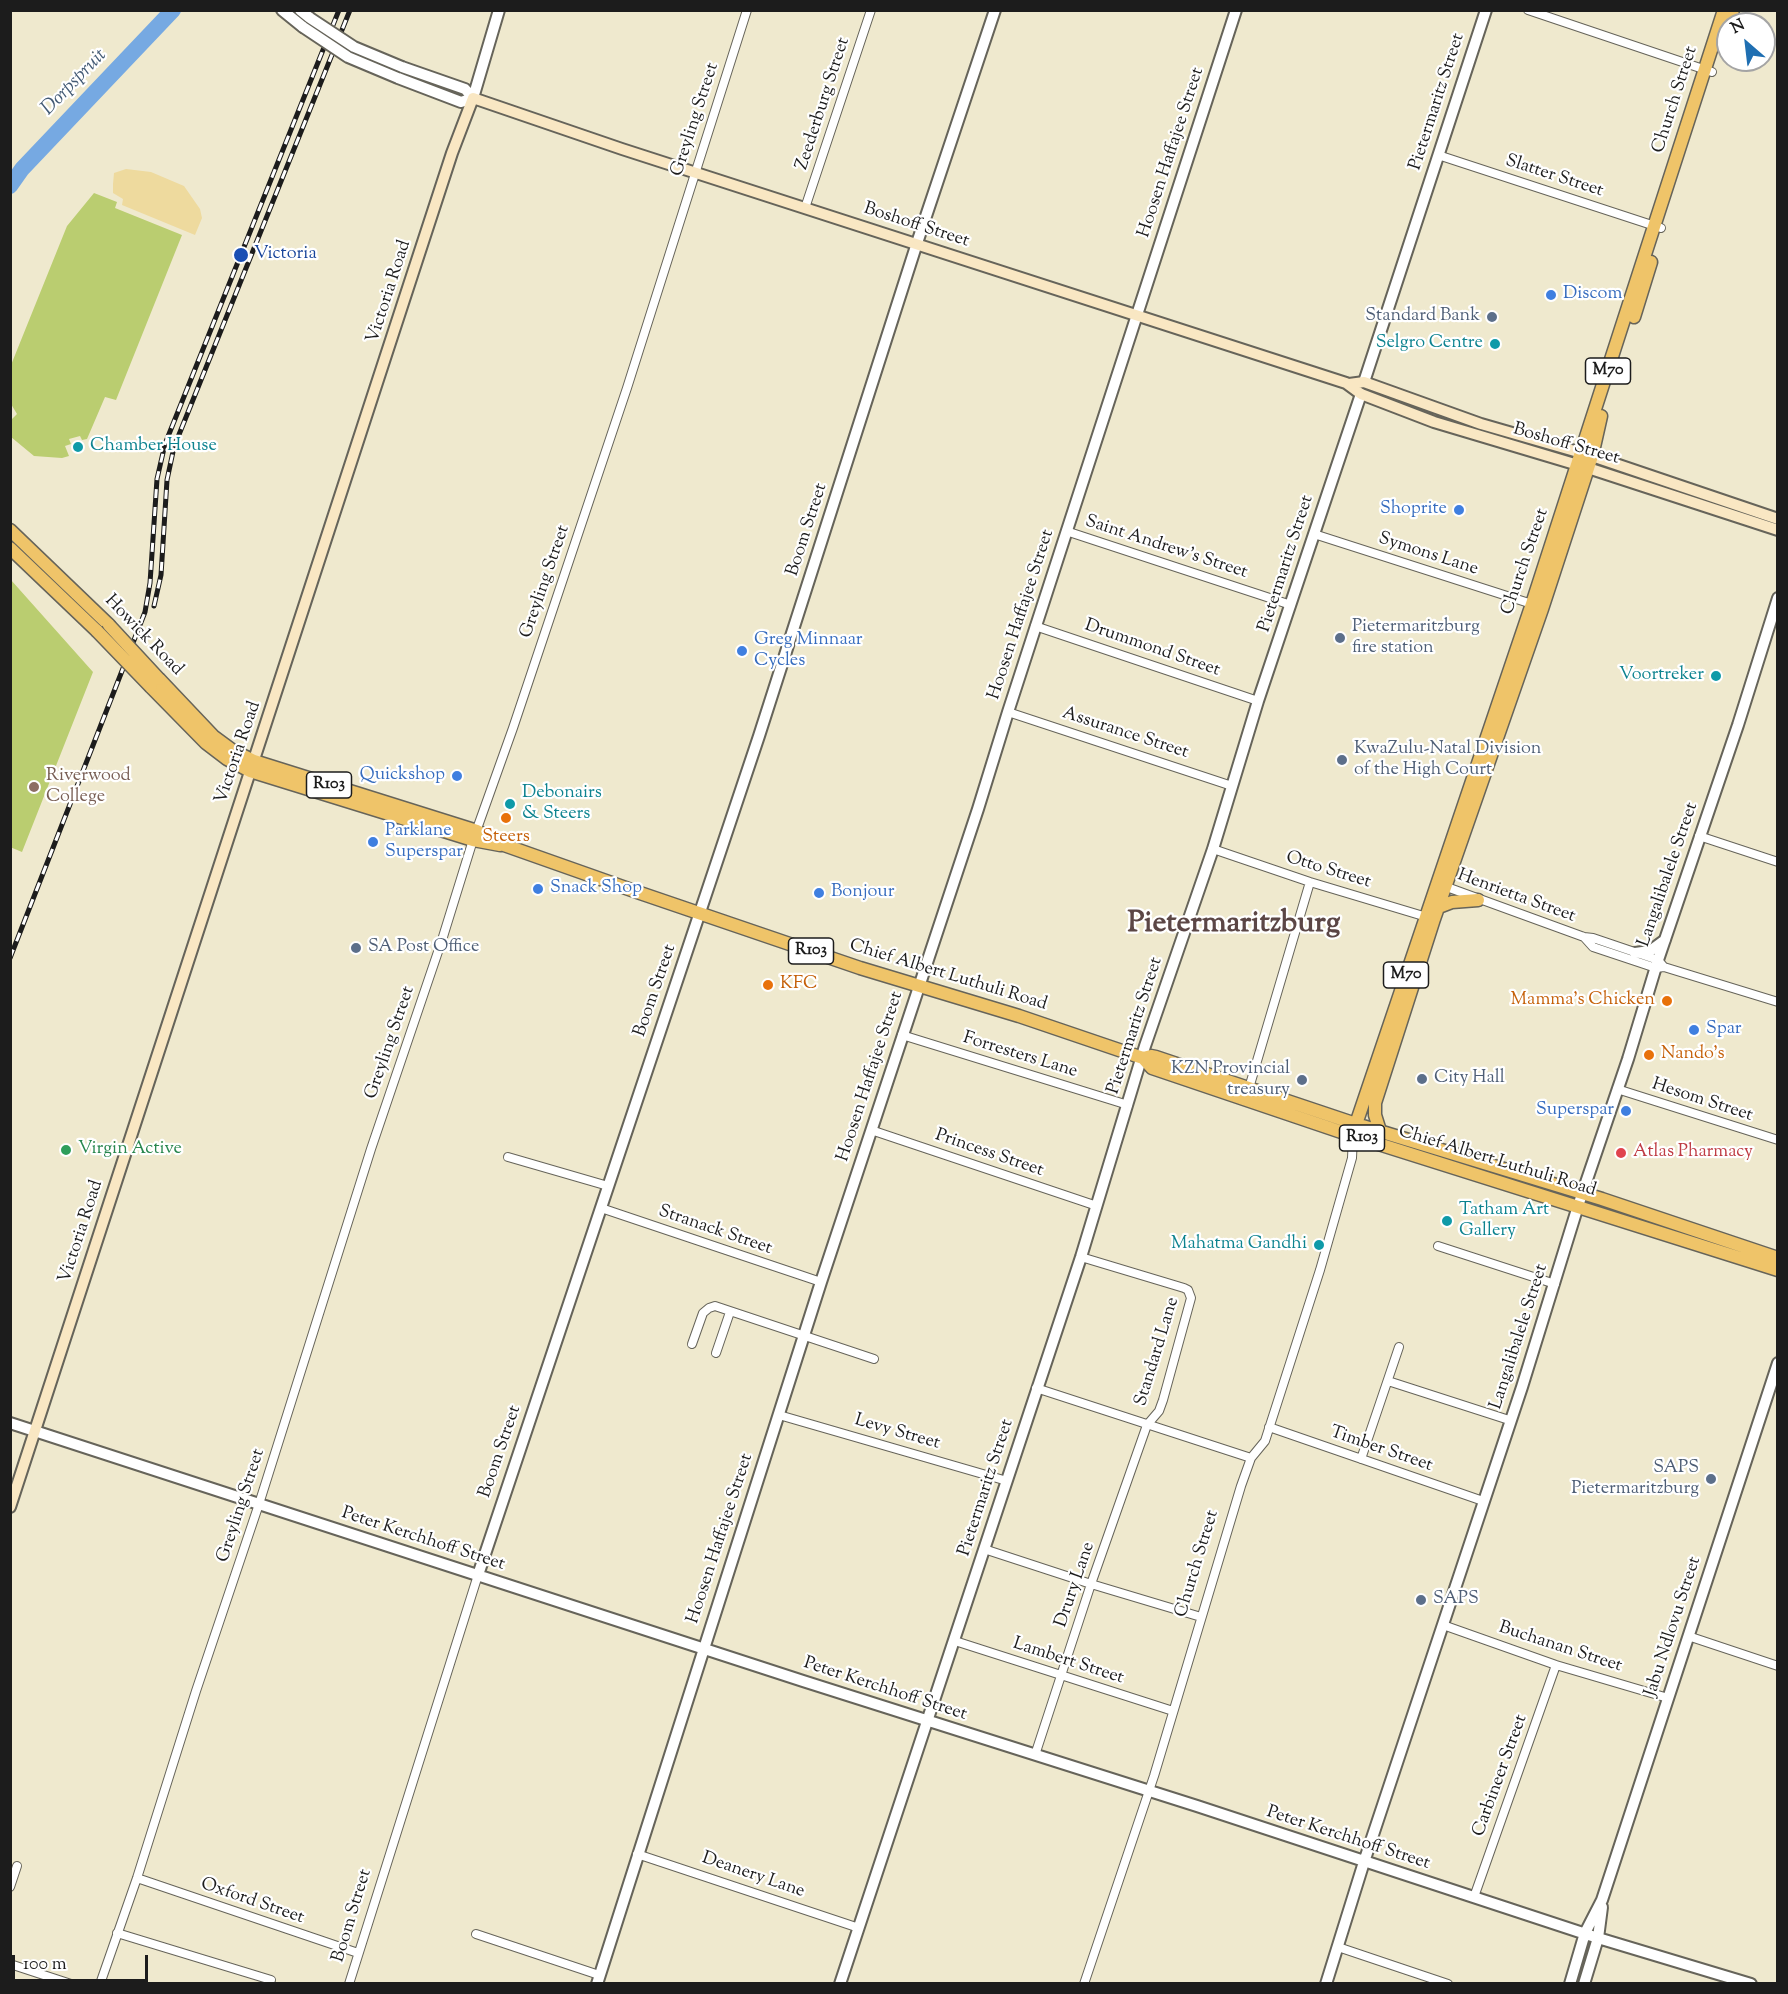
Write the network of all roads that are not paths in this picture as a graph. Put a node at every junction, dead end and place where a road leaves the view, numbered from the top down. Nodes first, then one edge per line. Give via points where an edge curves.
1 (282, 10) edge
2 (300, 10) edge
3 (499, 10) edge
4 (747, 10) edge
5 (871, 10) edge
6 (995, 10) edge
7 (1236, 10) edge
8 (1486, 10) edge
9 (1528, 10) edge
10 (1724, 10) edge
11 (307, 23) junction
12 (1716, 52) edge
13 (1708, 71) junction
14 (400, 73) junction
15 (473, 98) junction
16 (1438, 155) junction
17 (695, 171) junction
18 (805, 208) junction
19 (1658, 226) junction
20 (917, 243) junction
21 (1137, 315) junction
22 (1362, 388) junction
23 (1584, 461) junction
24 (1778, 519) edge
25 (10, 530) edge
26 (1778, 530) edge
27 (1066, 531) junction
28 (1314, 534) junction
29 (10, 548) edge
30 (1778, 598) edge
31 (1532, 604) junction
32 (1291, 605) junction
33 (1035, 626) junction
34 (155, 683) junction
35 (1258, 701) junction
36 (1008, 712) junction
37 (252, 766) junction
38 (1232, 786) junction
39 (475, 836) junction
40 (1699, 836) junction
41 (1213, 849) junction
42 (1778, 862) edge
43 (1310, 882) junction
44 (1442, 886) junction
45 (1478, 900) junction
46 (700, 914) junction
47 (1433, 914) junction
48 (1584, 937) junction
49 (1665, 940) junction
50 (1635, 953) junction
51 (1659, 965) junction
52 (918, 986) junction
53 (1778, 1002) edge
54 (902, 1035) junction
55 (1143, 1058) junction
56 (1249, 1088) junction
57 (1617, 1089) junction
58 (1128, 1105) junction
59 (872, 1130) junction
60 (1355, 1130) junction
61 (1380, 1131) junction
62 (1366, 1140) junction
63 (1778, 1140) edge
64 (508, 1157) dead end
65 (1352, 1158) junction
66 (608, 1186) junction
67 (1582, 1192) junction
68 (1097, 1206) junction
69 (1578, 1206) junction
70 (601, 1208) junction
71 (1438, 1246) dead end
72 (1081, 1257) junction
73 (1778, 1258) edge
74 (1778, 1270) edge
75 (821, 1282) junction
76 (1555, 1284) junction
77 (730, 1312) junction
78 (803, 1337) junction
79 (692, 1344) dead end
80 (1399, 1347) dead end
81 (716, 1353) dead end
82 (874, 1359) dead end
83 (1778, 1364) edge
84 (1388, 1381) junction
85 (1036, 1388) junction
86 (778, 1414) junction
87 (1509, 1420) junction
88 (10, 1423) edge
89 (1148, 1425) junction
90 (1269, 1427) junction
91 (35, 1432) junction
92 (1251, 1458) junction
93 (1361, 1459) junction
94 (1007, 1481) junction
95 (1483, 1501) junction
96 (259, 1504) junction
97 (10, 1507) edge
98 (984, 1549) junction
99 (478, 1575) junction
100 (1091, 1584) junction
101 (1201, 1617) junction
102 (1443, 1625) junction
103 (1688, 1636) junction
104 (955, 1641) junction
105 (703, 1647) junction
106 (1557, 1665) junction
107 (1778, 1666) edge
108 (1061, 1675) junction
109 (1668, 1698) junction
110 (1173, 1711) junction
111 (927, 1721) junction
112 (1035, 1755) junction
113 (1149, 1791) junction
114 (637, 1854) junction
115 (1364, 1862) junction
116 (17, 1866) dead end
117 (137, 1878) junction
118 (10, 1887) edge
119 (1474, 1897) junction
120 (1602, 1900) junction
121 (859, 1928) junction
122 (117, 1933) junction
123 (1585, 1933) junction
124 (476, 1934) dead end
125 (1598, 1938) junction
126 (1338, 1947) junction
127 (358, 1953) junction
128 (10, 1964) edge
129 (598, 1979) edge
130 (271, 1980) dead end
131 (71, 1983) edge
132 (100, 1983) edge
133 (349, 1983) edge
134 (840, 1983) edge
135 (1084, 1983) edge
136 (1326, 1983) edge
137 (1448, 1983) edge
138 (1570, 1983) edge
139 (1584, 1983) edge
140 (1751, 1983) edge

1 - 11 street
2 - 11 street
3 - 15 street, Victoria Road
4 - 17 street, Greyling Street
5 - 18 street, Zeederburg Street
6 - 20 street, Boom Street
7 - 21 street, Hoosen Haffajee Street
8 - 16 street, Pietermaritz Street
9 - 13 street
10 - 13 main road, Church Street / M70
11 - 14 street, bridge via 348,57
12 - 13 main road, Church Street / M70
13 - 19 main road, Church Street / M70
14 - 15 street, Boshoff Street via 465,89
14 - 15 street via 461,102
15 - 17 main road, Boshoff Street
15 - 37 main road, Victoria Road
16 - 19 street, Slatter Street
16 - 22 street, Pietermaritz Street
17 - 18 main road, Boshoff Street
17 - 39 street, Greyling Street via 627,388
18 - 20 main road, Boshoff Street
19 - 23 main road, Church Street / M70
20 - 21 main road, Boshoff Street
20 - 46 street, Boom Street
21 - 22 main road, Boshoff Street
21 - 27 street, Hoosen Haffajee Street
22 - 23 main road, Boshoff Street via 1444,426
22 - 28 street, Pietermaritz Street
23 - 24 main road, Boshoff Street
23 - 26 main road, Boshoff Street
23 - 31 main road, Church Street / M70
23 - 44 main road, Church Street / M70
25 - 34 main road, Howick Road / R103, bridge via 109,625
27 - 32 street, Saint Andrew's Street
27 - 33 street, Hoosen Haffajee Street
28 - 31 street, Symons Lane
28 - 32 street, Pietermaritz Street
29 - 34 main road, Howick Road / R103, bridge
30 - 40 street, Langalibalele Street
31 - 44 main road, Church Street / M70
32 - 35 street, Pietermaritz Street
33 - 35 street, Drummond Street
33 - 36 street, Hoosen Haffajee Street
34 - 37 main road, Howick Road / R103 via 206,744 227,759
35 - 38 street, Pietermaritz Street
36 - 38 street, Assurance Street
36 - 52 street, Hoosen Haffajee Street
37 - 39 main road, Chief Albert Luthuli Road / R103
37 - 91 main road, Victoria Road
38 - 41 street, Pietermaritz Street
39 - 46 main road, Chief Albert Luthuli Road / R103
39 - 96 street, Greyling Street
40 - 42 street
40 - 49 street, Langalibalele Street
41 - 43 street, Otto Street
41 - 55 street, Pietermaritz Street
43 - 47 street, Otto Street
43 - 56 street
44 - 45 street, Henrietta Street
44 - 47 main road, Church Street / M70
45 - 47 main road via 1452,902
45 - 48 street, Henrietta Street
46 - 52 main road, Chief Albert Luthuli Road / R103
46 - 66 street, Boom Street
47 - 60 main road, Church Street / M70
47 - 61 main road, Church Street / M70 via 1375,1103
48 - 50 street, Henrietta Street
48 - 51 street, Henrietta Street via 1593,947
49 - 50 street via 1650,951
49 - 51 street, Langalibalele Street
50 - 51 street, Henrietta Street
51 - 53 street, Henrietta Street
51 - 57 street, Langalibalele Street
52 - 54 street, Hoosen Haffajee Street
52 - 55 main road, Chief Albert Luthuli Road / R103
54 - 58 street, Forresters Lane
54 - 59 street, Hoosen Haffajee Street
55 - 56 main road, Chief Albert Luthuli Road / R103 via 1155,1057
55 - 58 street, Pietermaritz Street
55 - 60 main road, Chief Albert Luthuli Road / R103 via 1152,1068
56 - 60 main road, Chief Albert Luthuli Road / R103
57 - 63 street, Hesom Street
57 - 67 street, Langalibalele Street
58 - 68 street, Pietermaritz Street
59 - 68 street, Princess Street
59 - 75 street, Hoosen Haffajee Street
60 - 61 main road, Chief Albert Luthuli Road / R103
60 - 62 main road, Chief Albert Luthuli Road / R103
60 - 65 street, Church Street
61 - 67 main road, Chief Albert Luthuli Road / R103
62 - 65 street, Church Street
62 - 69 main road, Chief Albert Luthuli Road / R103
64 - 66 street
65 - 90 street, Church Street
66 - 70 street, Boom Street
67 - 69 street, Langalibalele Street
67 - 73 main road, Chief Albert Luthuli Road / R103
68 - 72 street, Pietermaritz Street
69 - 74 main road, Chief Albert Luthuli Road / R103
69 - 76 street, Langalibalele Street
70 - 75 street, Stranack Street
70 - 99 street, Boom Street
71 - 76 street
72 - 85 street, Pietermaritz Street
72 - 89 street, Standard Lane via 1184,1288 1191,1294 1163,1400
75 - 78 street, Hoosen Haffajee Street
76 - 87 street, Langalibalele Street
77 - 78 street
77 - 79 street via 715,1306 703,1313
77 - 81 street
78 - 82 street
78 - 86 street, Hoosen Haffajee Street
80 - 84 street
83 - 103 street, Jabu Ndlovu Street
84 - 87 street
84 - 93 street
85 - 89 street
85 - 94 street, Pietermaritz Street
86 - 94 street, Levy Street
86 - 105 street, Hoosen Haffajee Street
87 - 95 street, Langalibalele Street
88 - 91 street, Peter Kerchhoff Street
89 - 92 street
89 - 100 street, Drury Lane
90 - 92 street, Church Street via 1265,1442
90 - 93 street, Timber Street
91 - 96 street, Peter Kerchhoff Street
91 - 97 main road, Victoria Road
92 - 101 street, Church Street
93 - 95 street, Timber Street
94 - 98 street, Pietermaritz Street
95 - 102 street, Langalibalele Street
96 - 99 street, Peter Kerchhoff Street
96 - 117 street, Greyling Street
98 - 100 street
98 - 104 street, Pietermaritz Street
99 - 105 street, Peter Kerchhoff Street
99 - 127 street, Boom Street
100 - 101 street
100 - 108 street, Drury Lane
101 - 110 street, Church Street
102 - 106 street, Buchanan Street
102 - 115 street, Langalibalele Street
103 - 107 street
103 - 109 street, Jabu Ndlovu Street
104 - 108 street, Lambert Street
104 - 111 street, Pietermaritz Street
105 - 111 street, Peter Kerchhoff Street
105 - 114 street, Hoosen Haffajee Street
106 - 109 street, Buchanan Street
106 - 119 street, Carbineer Street
108 - 110 street, Lambert Street
108 - 112 street, Drury Lane
109 - 120 street, Jabu Ndlovu Street
110 - 113 street, Church Street
111 - 112 street, Peter Kerchhoff Street
111 - 121 street, Pietermaritz Street
112 - 113 street, Peter Kerchhoff Street
113 - 115 street, Peter Kerchhoff Street
113 - 135 street, Church Street
114 - 121 street, Deanery Lane
114 - 129 street, Hoosen Haffajee Street
115 - 119 street, Peter Kerchhoff Street
115 - 126 street, Langalibalele Street
116 - 118 street
117 - 122 street, Greyling Street
117 - 127 street, Oxford Street
119 - 123 street, Peter Kerchhoff Street
120 - 123 street, Jabu Ndlovu Street
120 - 125 street, Jabu Ndlovu Street
121 - 134 street, Pietermaritz Street
122 - 130 street
122 - 132 street, Greyling Street
123 - 125 street, Peter Kerchhoff Street
123 - 138 street, Jabu Ndlovu Street
124 - 129 street
125 - 139 street, Jabu Ndlovu Street
125 - 140 street, Peter Kerchhoff Street
126 - 136 street, Langalibalele Street
126 - 137 street
127 - 133 street, Boom Street
128 - 131 street

